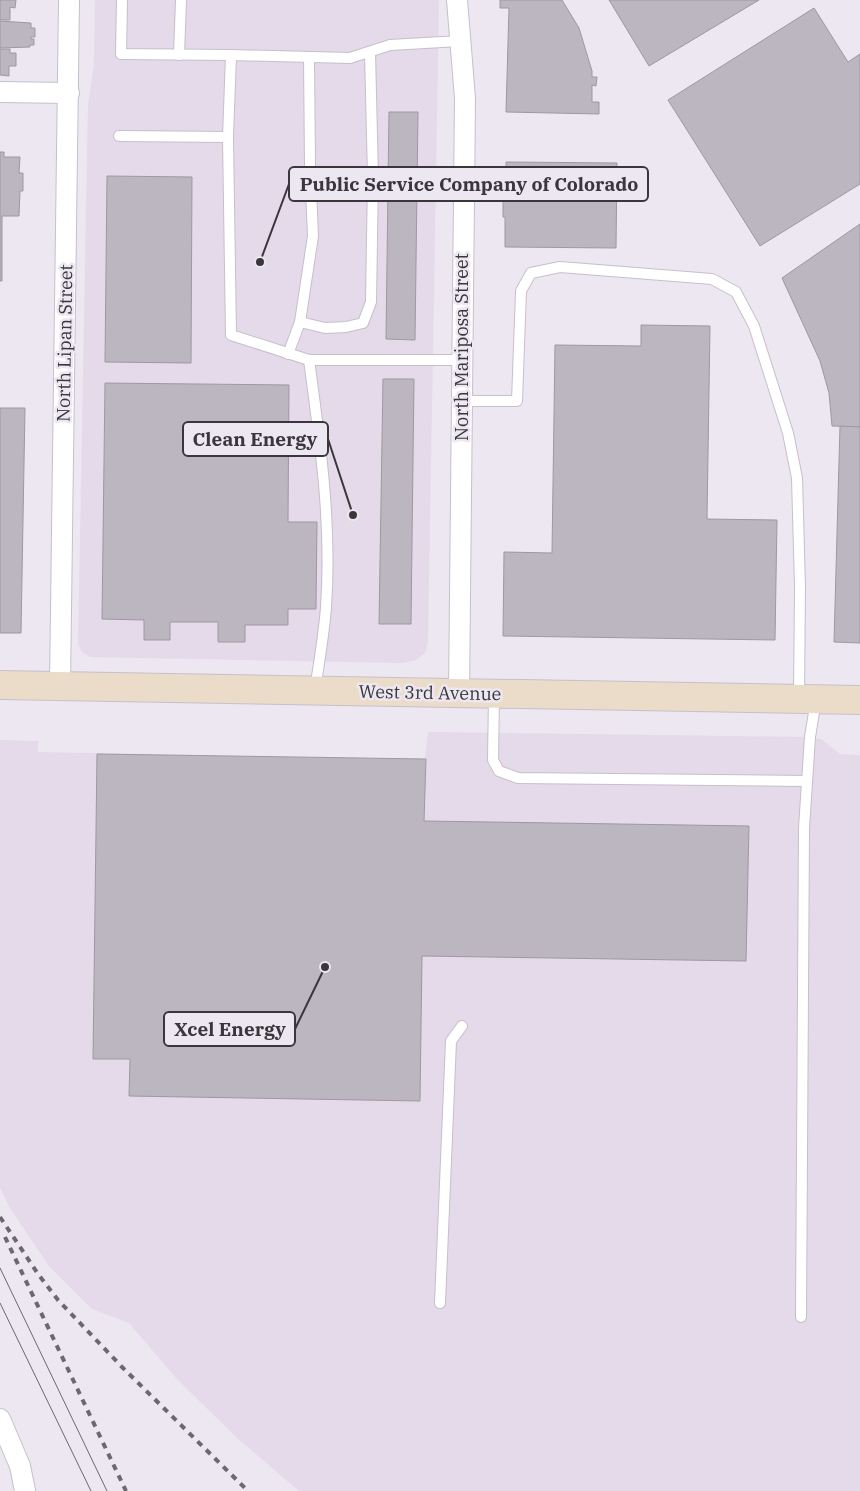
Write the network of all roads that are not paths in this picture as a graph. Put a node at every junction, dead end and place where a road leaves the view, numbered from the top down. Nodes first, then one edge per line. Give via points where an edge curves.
1 (69, 0) edge
2 (122, 0) edge
3 (181, 0) edge
4 (458, 0) edge
5 (460, 41) junction
6 (370, 52) junction
7 (179, 55) junction
8 (232, 55) junction
9 (309, 58) junction
10 (0, 92) edge
11 (69, 94) junction
12 (119, 136) dead end
13 (228, 137) junction
14 (300, 322) junction
15 (288, 354) junction
16 (309, 360) junction
17 (462, 360) junction
18 (462, 401) junction
19 (0, 685) edge
20 (60, 686) junction
21 (315, 691) junction
22 (459, 694) junction
23 (494, 694) junction
24 (808, 699) junction
25 (860, 700) edge
26 (807, 781) junction
27 (462, 1026) dead end
28 (440, 1303) dead end
29 (801, 1318) dead end
30 (0, 1419) edge
31 (25, 1491) edge

1 - 11 street, North Lipan Street
2 - 7 lane via 121,54
3 - 7 lane
4 - 5 street, North Mariposa Street
5 - 6 lane via 390,45
5 - 17 street, North Mariposa Street via 464,98
6 - 9 lane via 350,58
6 - 14 lane via 371,302 363,323 325,328
7 - 8 lane
8 - 9 lane
8 - 13 lane
9 - 14 lane via 313,236
10 - 11 street
11 - 20 street, North Lipan Street
12 - 13 lane
13 - 15 lane via 231,335
14 - 15 lane
15 - 16 lane
16 - 17 lane
16 - 21 lane via 327,519 326,606
17 - 18 street, North Mariposa Street
18 - 22 street, North Mariposa Street
18 - 24 lane via 517,401 521,291 531,273 560,267 712,279 736,292 754,326 788,433 797,478
19 - 20 street, West 3rd Avenue
20 - 21 street, West 3rd Avenue
21 - 22 street, West 3rd Avenue
22 - 23 street, West 3rd Avenue
23 - 24 street, West 3rd Avenue
23 - 26 lane via 493,760 499,771 518,778
24 - 25 street, West 3rd Avenue
24 - 26 lane
26 - 29 lane
27 - 28 lane via 451,1041
30 - 31 street via 20,1466

